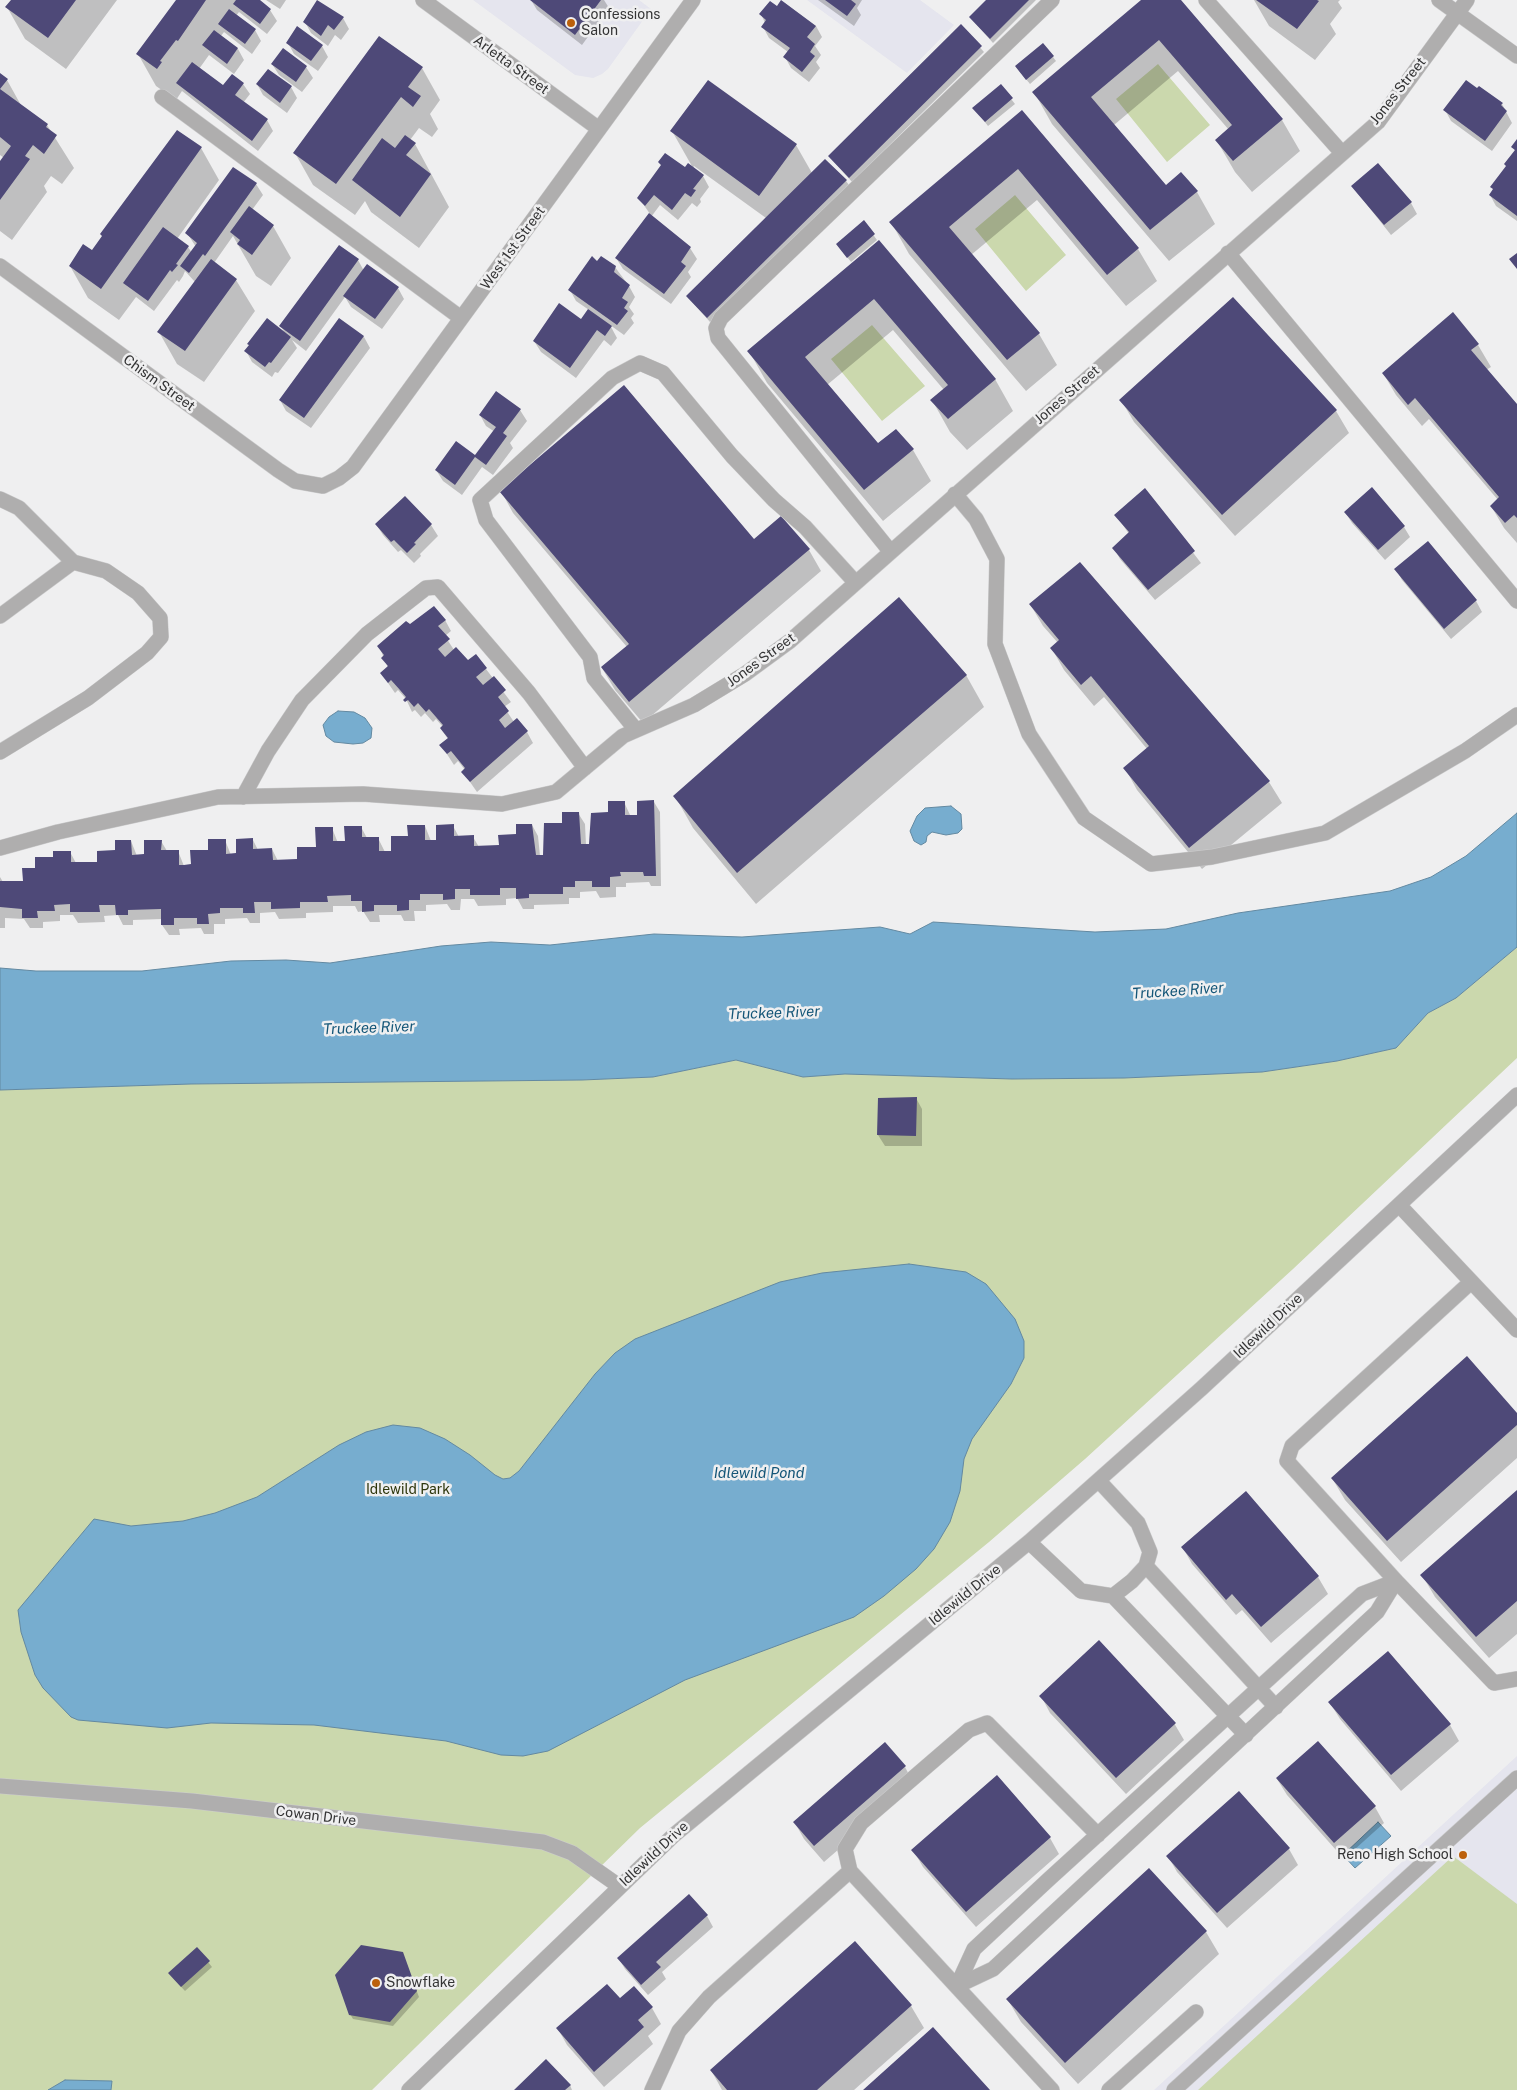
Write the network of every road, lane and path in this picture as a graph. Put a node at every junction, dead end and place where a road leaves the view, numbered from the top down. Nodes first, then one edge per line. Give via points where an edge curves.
1 (423, 0) edge
2 (693, 0) edge
3 (1052, 0) edge
4 (1206, 0) edge
5 (1439, 0) edge
6 (1467, 0) edge
7 (1457, 13) junction
8 (1517, 56) edge
9 (162, 97) dead end
10 (599, 129) junction
11 (1342, 153) junction
12 (1228, 253) junction
13 (0, 266) edge
14 (461, 318) junction
15 (323, 486) joint
16 (955, 494) junction
17 (0, 499) edge
18 (890, 551) junction
19 (73, 562) junction
20 (855, 582) junction
21 (1517, 601) edge
22 (0, 616) edge
23 (1517, 715) edge
24 (629, 733) junction
25 (0, 752) edge
26 (584, 768) junction
27 (243, 797) junction
28 (0, 848) edge
29 (1517, 1095) edge
30 (1399, 1205) junction
31 (1471, 1282) junction
32 (1517, 1330) edge
33 (1099, 1481) junction
34 (1029, 1542) junction
35 (1146, 1566) junction
36 (1396, 1581) junction
37 (1114, 1596) junction
38 (1517, 1679) edge
39 (1258, 1688) junction
40 (1276, 1707) junction
41 (1228, 1716) junction
42 (1246, 1735) junction
43 (1517, 1778) edge
44 (0, 1786) edge
45 (1098, 1835) junction
46 (850, 1871) junction
47 (618, 1886) junction
48 (957, 1986) junction
49 (1196, 2012) dead end
50 (409, 2090) edge
51 (652, 2090) edge
52 (1052, 2090) edge
53 (1109, 2090) edge
54 (1174, 2090) edge

1 - 10 street, Arletta Street
2 - 10 street, West 1st Street
3 - 18 street via 721,318 716,328 718,338
4 - 11 street
5 - 7 street
6 - 7 street, Jones Street
7 - 8 street
7 - 11 street, Jones Street via 1378,122
9 - 14 street
10 - 14 street, West 1st Street
11 - 12 street, Jones Street
12 - 16 street, Jones Street
12 - 21 street
13 - 15 street, Chism Street via 278,470 295,481
14 - 15 street, West 1st Street via 353,467
16 - 18 street, Jones Street
16 - 23 street via 976,519 997,559 995,644 1030,734 1084,818 1151,864 1212,857 1325,833 1465,751
17 - 19 street via 19,508
18 - 20 street, Jones Street
19 - 22 street
19 - 25 street via 106,571 138,593 160,618 161,637 147,653 88,698
20 - 24 street, Jones Street via 790,641 746,674 694,705
20 - 24 street via 805,527 732,456 662,373 640,363 612,378 480,500 486,520 590,657 594,678
24 - 26 street, Jones Street
26 - 27 street, Jones Street via 556,792 502,804 363,794
26 - 27 street via 529,693 438,587 426,588 367,634 302,700 268,751
27 - 28 street, Jones Street via 218,797
29 - 30 street, Idlewild Drive
30 - 31 street
30 - 33 street, Idlewild Drive
31 - 32 street
31 - 36 street via 1292,1446 1287,1461
33 - 34 street, Idlewild Drive
33 - 35 street via 1138,1523 1150,1552
34 - 37 street via 1081,1591
34 - 47 street, Idlewild Drive via 712,1802
35 - 37 street
35 - 39 street
36 - 38 street via 1494,1683
36 - 39 street via 1362,1594
36 - 40 street via 1377,1612
37 - 41 street
39 - 40 street
39 - 41 street
40 - 42 street
41 - 42 street
41 - 45 street
42 - 48 street via 993,1970
43 - 54 street
44 - 47 street, Cowan Drive via 192,1801 543,1842 572,1853
45 - 46 street via 987,1723 969,1730 861,1823 845,1849
45 - 48 street via 974,1949
46 - 48 street
46 - 51 street via 709,1997 679,2031
47 - 50 street, Idlewild Drive
48 - 52 street
49 - 53 street

